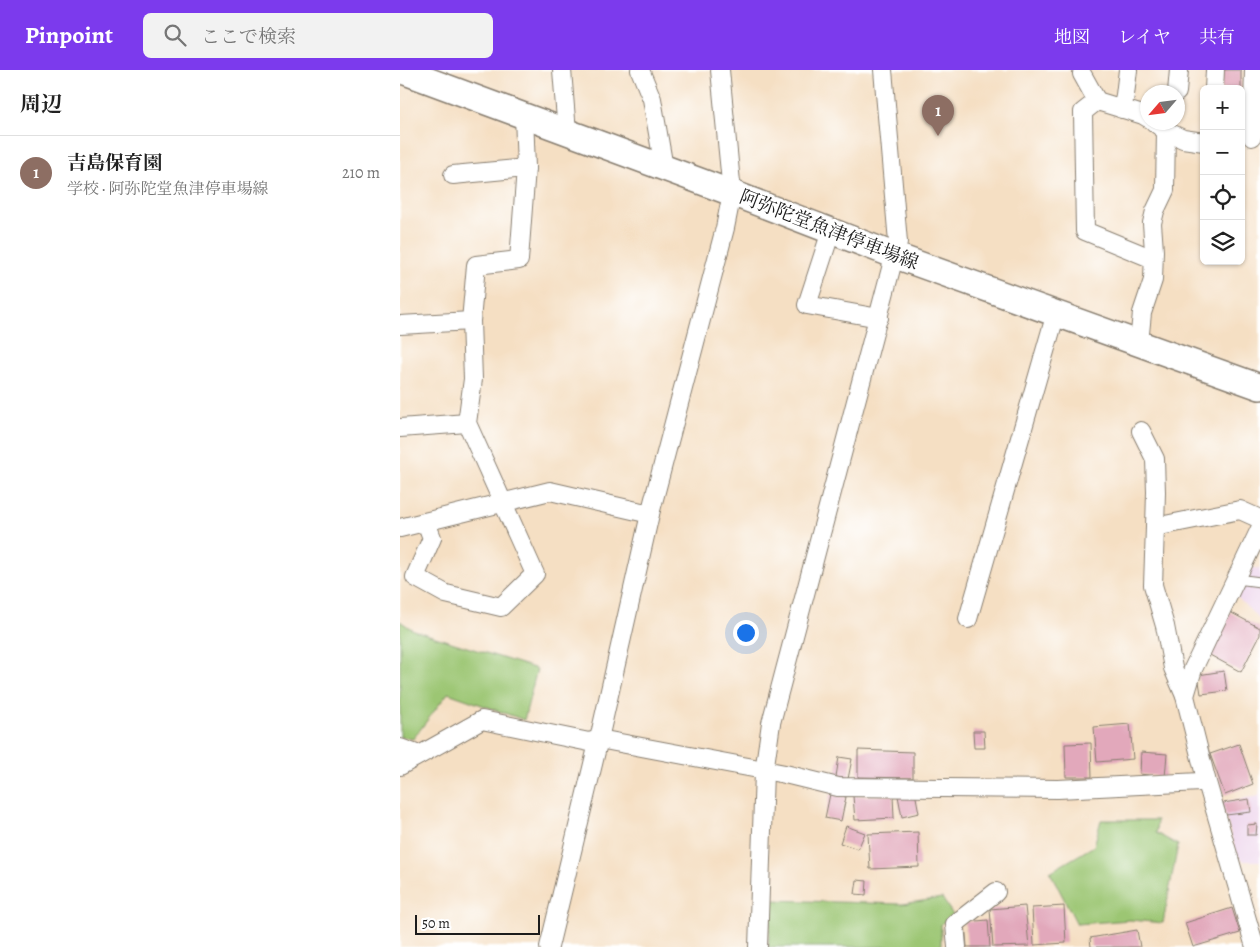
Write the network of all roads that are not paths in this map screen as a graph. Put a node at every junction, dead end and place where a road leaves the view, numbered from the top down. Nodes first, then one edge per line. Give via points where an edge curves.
1 (400, 70) edge
2 (562, 70) edge
3 (640, 70) edge
4 (720, 70) edge
5 (883, 70) edge
6 (1128, 70) edge
7 (1179, 70) edge
8 (1215, 70) edge
9 (1254, 70) edge
10 (1082, 74) dead end
11 (1178, 85) edge
12 (1214, 85) edge
13 (1097, 101) junction
14 (1122, 109) junction
15 (1140, 114) edge
16 (524, 115) junction
17 (1166, 130) edge
18 (1169, 130) edge
19 (567, 132) junction
20 (1251, 137) edge
21 (1200, 141) edge
22 (526, 168) junction
23 (664, 168) junction
24 (453, 175) dead end
25 (732, 193) junction
26 (830, 231) junction
27 (896, 256) junction
28 (1153, 259) junction
29 (1056, 313) junction
30 (879, 318) junction
31 (471, 321) junction
32 (400, 325) edge
33 (1138, 343) junction
34 (1260, 387) edge
35 (467, 423) junction
36 (400, 428) edge
37 (1141, 431) dead end
38 (504, 503) junction
39 (650, 514) junction
40 (1260, 519) edge
41 (426, 522) junction
42 (400, 528) edge
43 (1155, 528) junction
44 (1260, 529) edge
45 (1237, 579) junction
46 (1260, 582) edge
47 (968, 619) dead end
48 (1185, 696) junction
49 (600, 739) junction
50 (400, 748) edge
51 (420, 755) junction
52 (400, 766) edge
53 (764, 772) junction
54 (1206, 779) junction
55 (996, 892) dead end
56 (549, 947) edge
57 (758, 947) edge
58 (957, 947) edge
59 (1256, 947) edge

1 - 16 main road, 阿弥陀堂魚津停車場線
2 - 19 street
3 - 23 street via 652,99
4 - 25 street
5 - 27 street via 898,242
6 - 14 street
7 - 11 street
8 - 12 street
9 - 20 street
10 - 13 street
13 - 14 street
13 - 28 street via 1083,112 1085,231
14 - 15 street
16 - 19 main road, 阿弥陀堂魚津停車場線
16 - 22 street
17 - 28 street via 1165,190 1152,223
18 - 21 street via 1183,139
19 - 23 main road, 阿弥陀堂魚津停車場線
22 - 24 street
22 - 31 street via 519,260 476,265
23 - 25 main road, 阿弥陀堂魚津停車場線
25 - 26 main road, 阿弥陀堂魚津停車場線
25 - 39 street
26 - 27 main road, 阿弥陀堂魚津停車場線
26 - 30 street via 807,305
27 - 29 main road, 阿弥陀堂魚津停車場線
27 - 30 street
28 - 33 street via 1153,280 1142,313
29 - 33 main road, 阿弥陀堂魚津停車場線
29 - 47 street
30 - 53 street via 772,723
31 - 32 street
31 - 35 street via 473,379
33 - 34 main road, 阿弥陀堂魚津停車場線
35 - 36 street
35 - 38 street
37 - 43 street via 1155,459
38 - 39 street via 550,491
38 - 41 street
38 - 41 street via 535,574 501,607 446,594 414,577 432,538
39 - 49 street
40 - 43 street via 1240,510
41 - 42 street
43 - 48 street via 1153,585 1173,668
44 - 45 street
45 - 46 lane
45 - 48 street via 1194,669
48 - 54 street
49 - 51 street via 589,742 482,720
49 - 53 street
49 - 56 street
50 - 51 street
51 - 52 street
53 - 54 street via 838,787 1058,788 1201,782
53 - 57 street
54 - 59 street
55 - 58 street via 955,924

